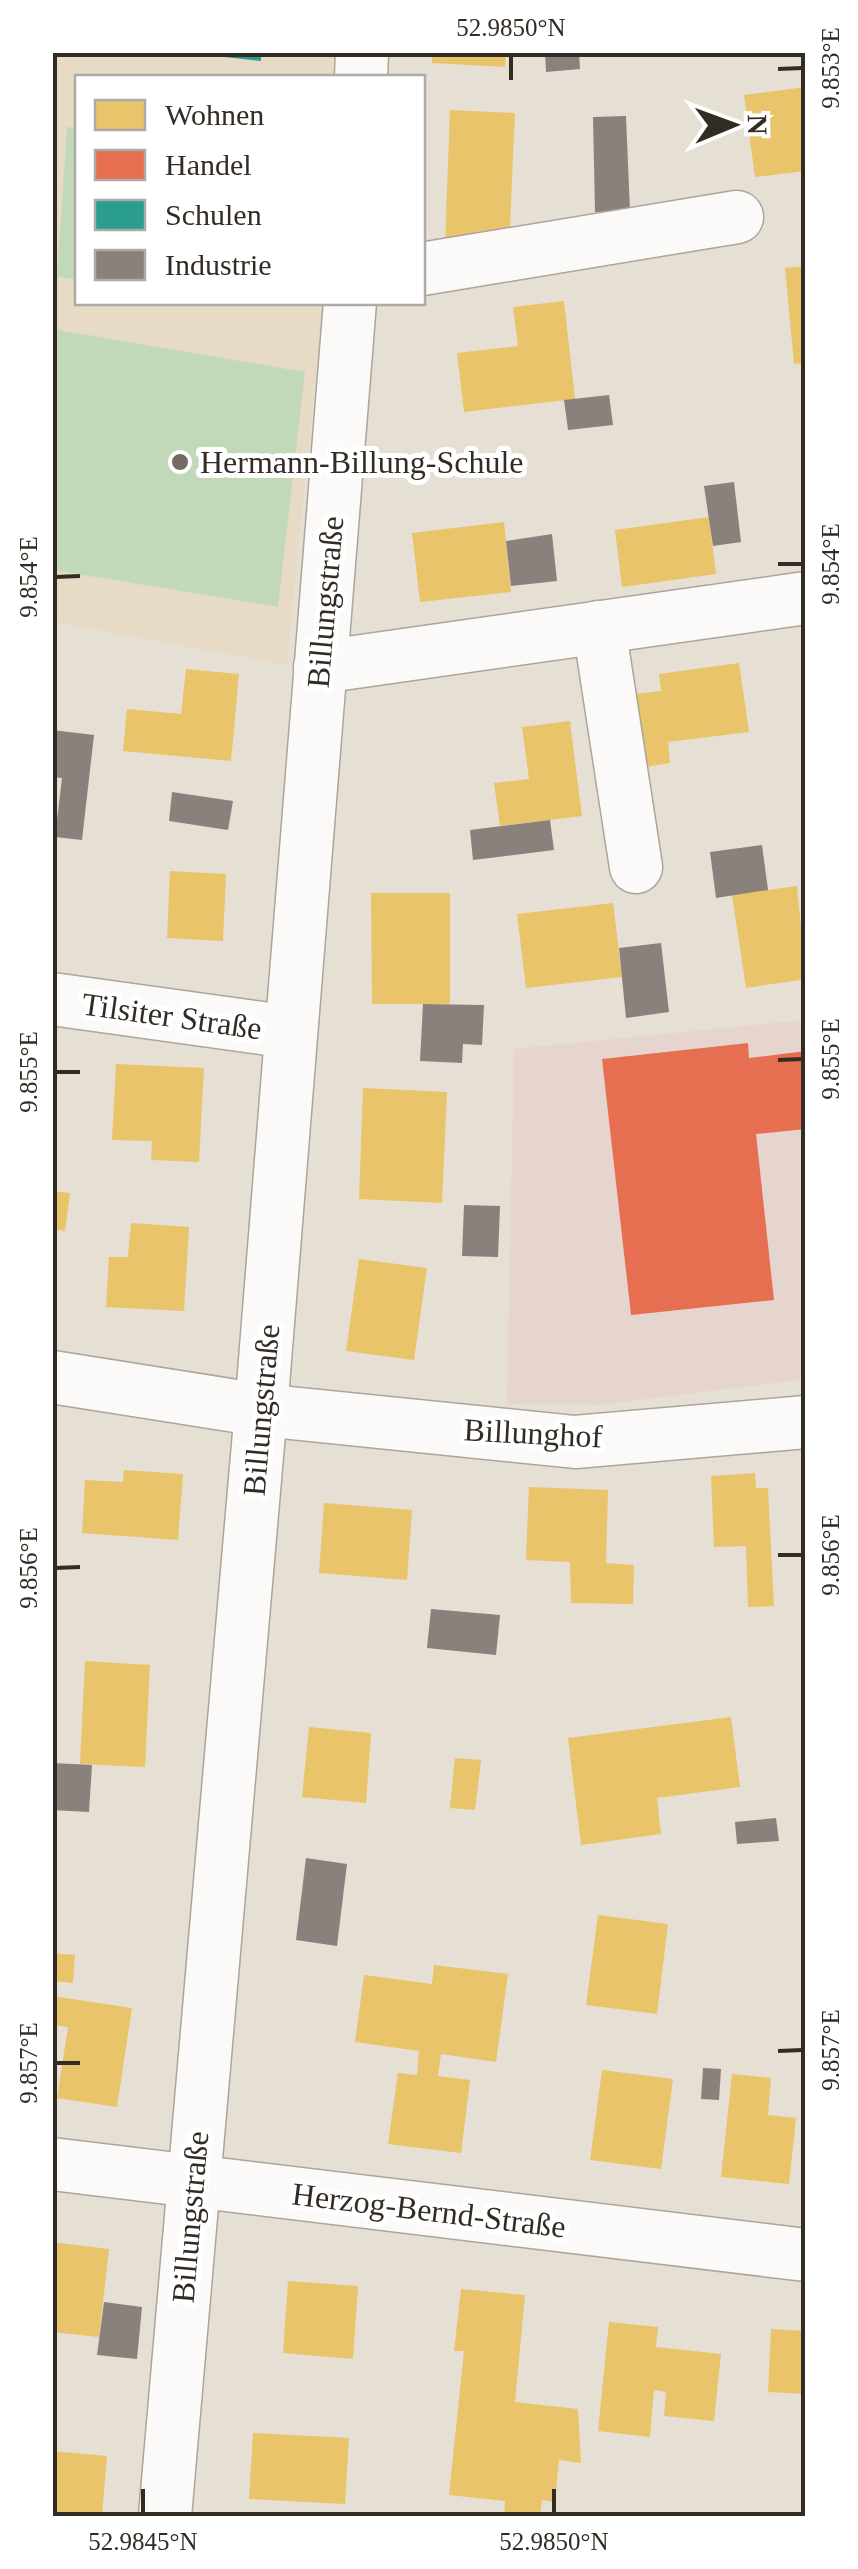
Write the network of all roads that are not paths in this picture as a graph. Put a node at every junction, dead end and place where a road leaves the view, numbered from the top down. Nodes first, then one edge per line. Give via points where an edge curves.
1 (737, 218) dead end
2 (425, 270) edge
3 (350, 305) edge
4 (806, 598) edge
5 (599, 627) junction
6 (320, 667) junction
7 (636, 867) dead end
8 (52, 1000) edge
9 (291, 1032) junction
10 (52, 1378) edge
11 (261, 1410) junction
12 (806, 1422) edge
13 (52, 2164) edge
14 (194, 2182) junction
15 (806, 2255) edge
16 (165, 2516) edge

1 - 2 street
3 - 6 street, Billungstraße
4 - 5 street
5 - 6 street
5 - 7 street
6 - 9 street, Billungstraße
8 - 9 street, Tilsiter Straße
9 - 11 street, Billungstraße
10 - 11 street, Billunghof
11 - 12 street, Billunghof via 575,1442
11 - 14 street, Billungstraße
13 - 14 street, Herzog-Bernd-Straße
14 - 15 street, Herzog-Bernd-Straße
14 - 16 street, Billungstraße

